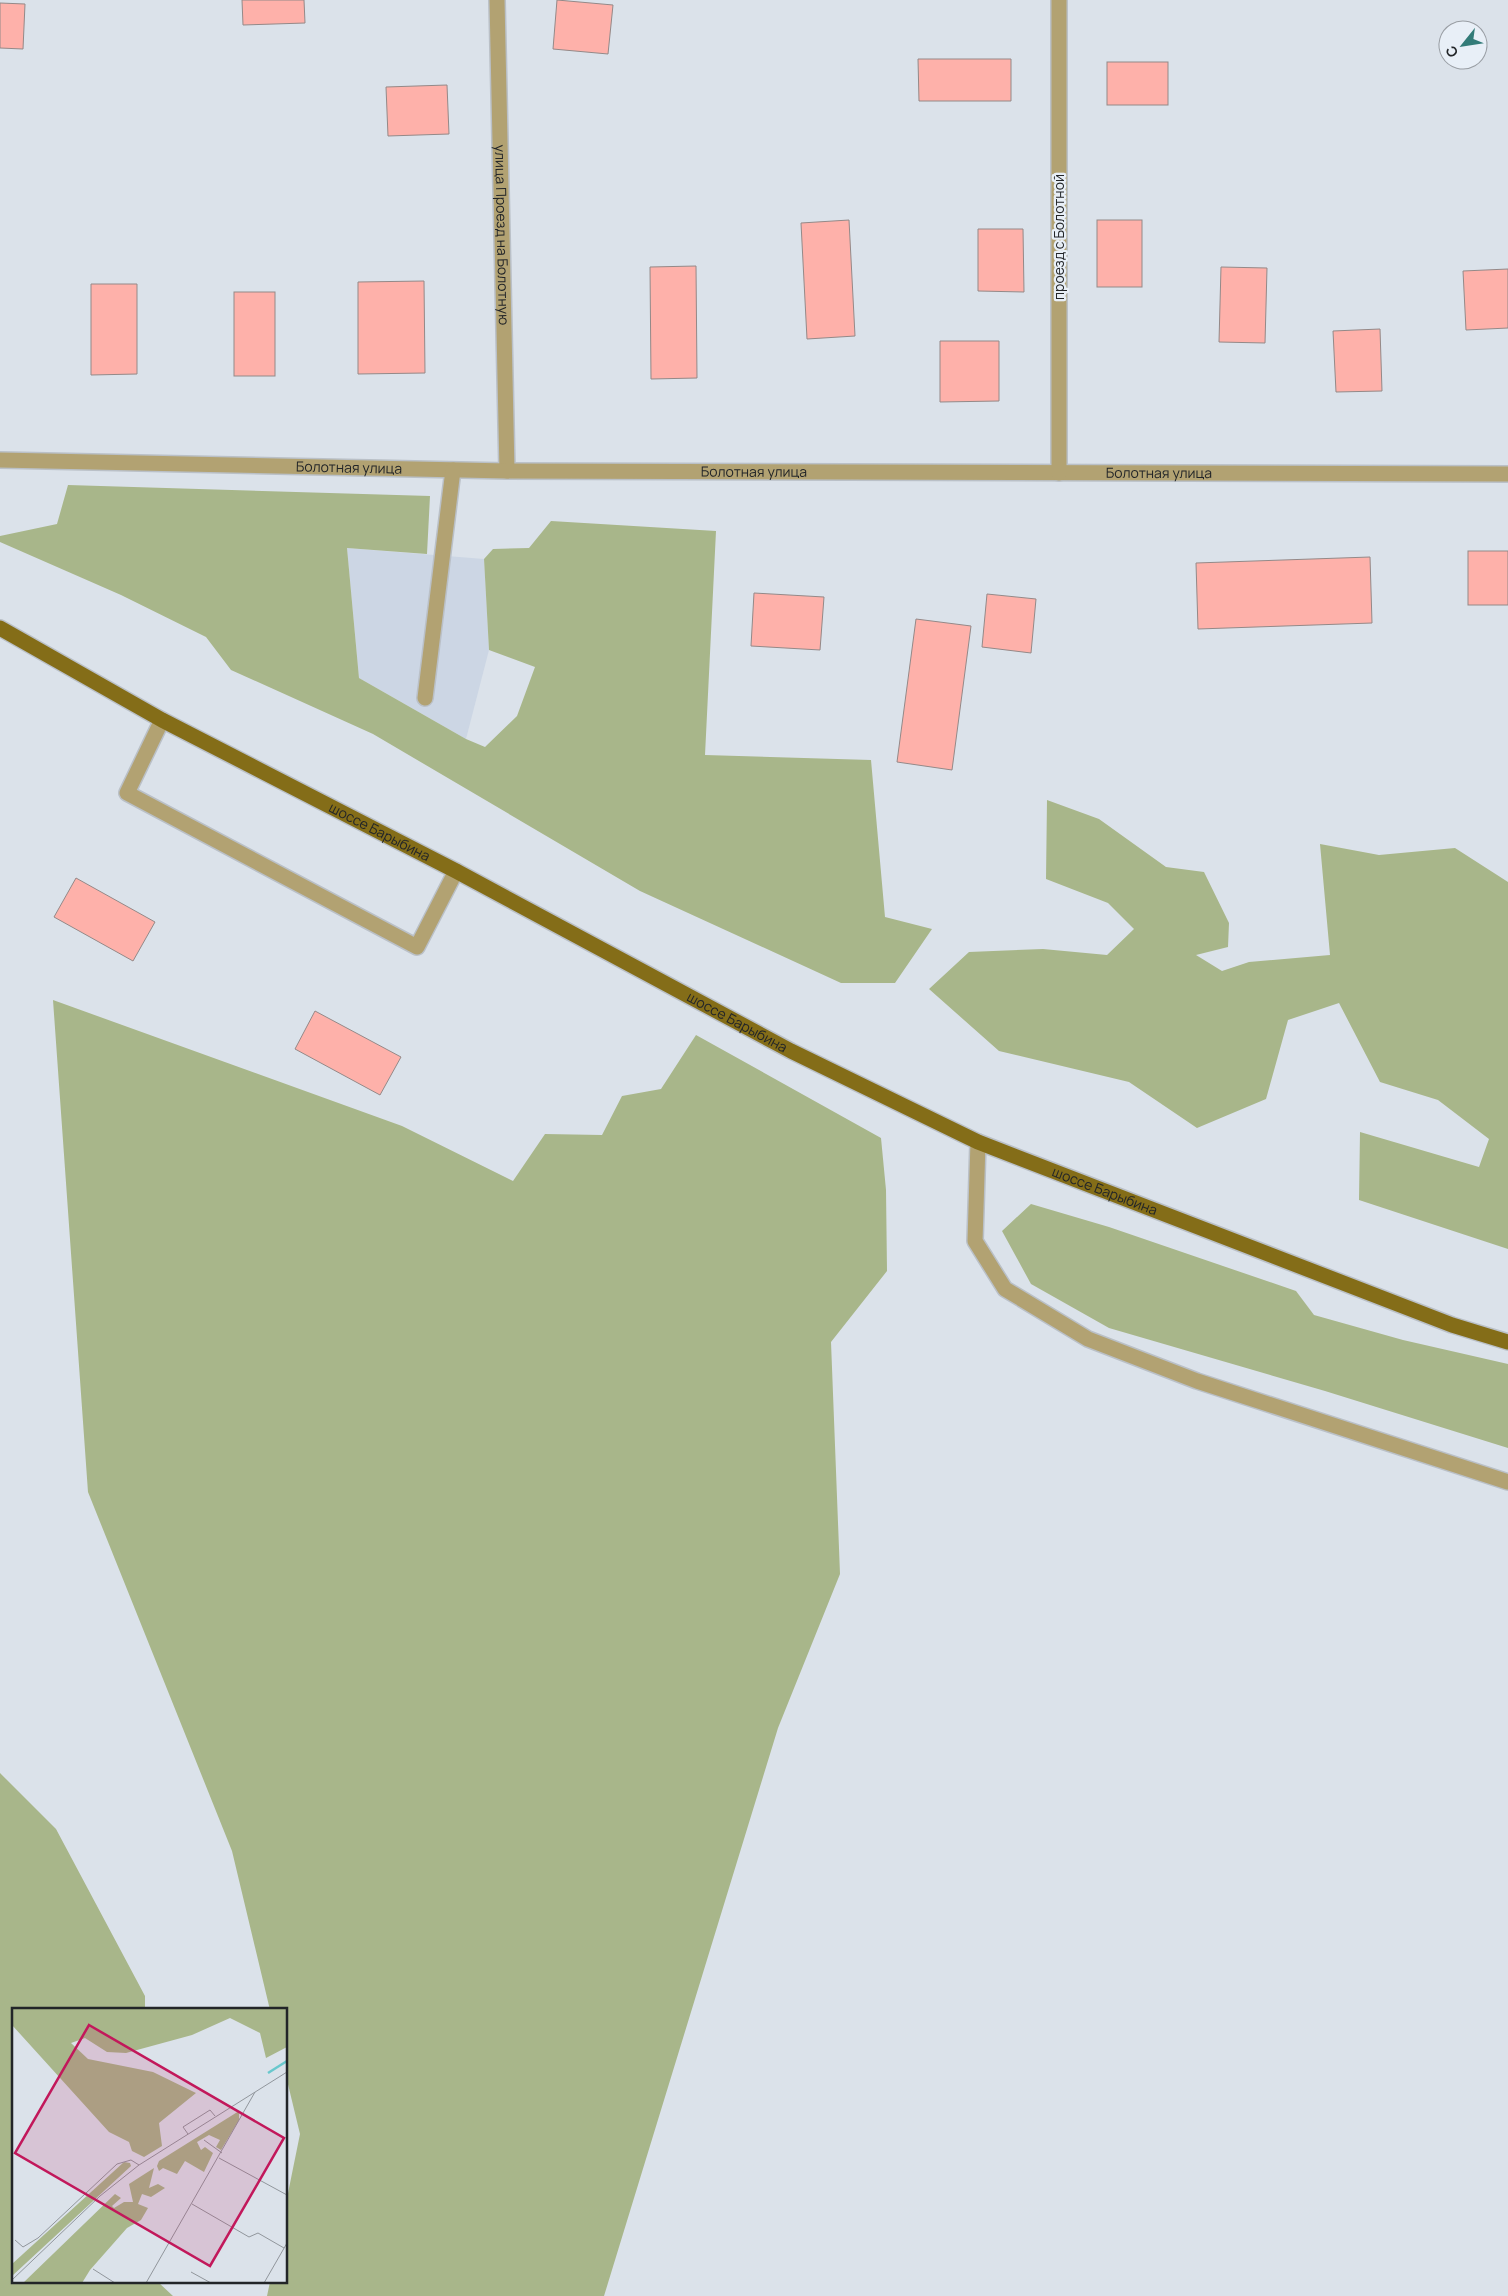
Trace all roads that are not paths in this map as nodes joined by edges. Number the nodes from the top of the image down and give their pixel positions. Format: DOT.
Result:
graph roads {
  1 [pos="497,0"];
  2 [pos="1059,0"];
  3 [pos="0,460"];
  4 [pos="453,470"];
  5 [pos="507,471"];
  6 [pos="1058,473"];
  7 [pos="1508,474"];
  8 [pos="0,628"];
  9 [pos="425,698"];
  10 [pos="162,720"];
  11 [pos="456,871"];
  12 [pos="978,1142"];
  13 [pos="1508,1342"];
  14 [pos="1508,1482"];
  1 -- 5 [label="street, улица Проезд на Болотную"];
  2 -- 6 [label="street, проезд с Болотной"];
  3 -- 4 [label="street, Болотная улица"];
  4 -- 5 [label="street, Болотная улица"];
  4 -- 9 [label="street"];
  5 -- 6 [label="street, Болотная улица"];
  6 -- 7 [label="street, Болотная улица"];
  8 -- 10 [label="main road, шоссе Барыбина"];
  10 -- 11 [label="main road, шоссе Барыбина"];
  10 -- 11 [label="street"];
  11 -- 12 [label="main road, шоссе Барыбина"];
  12 -- 13 [label="main road, шоссе Барыбина"];
  12 -- 14 [label="street"];
}
